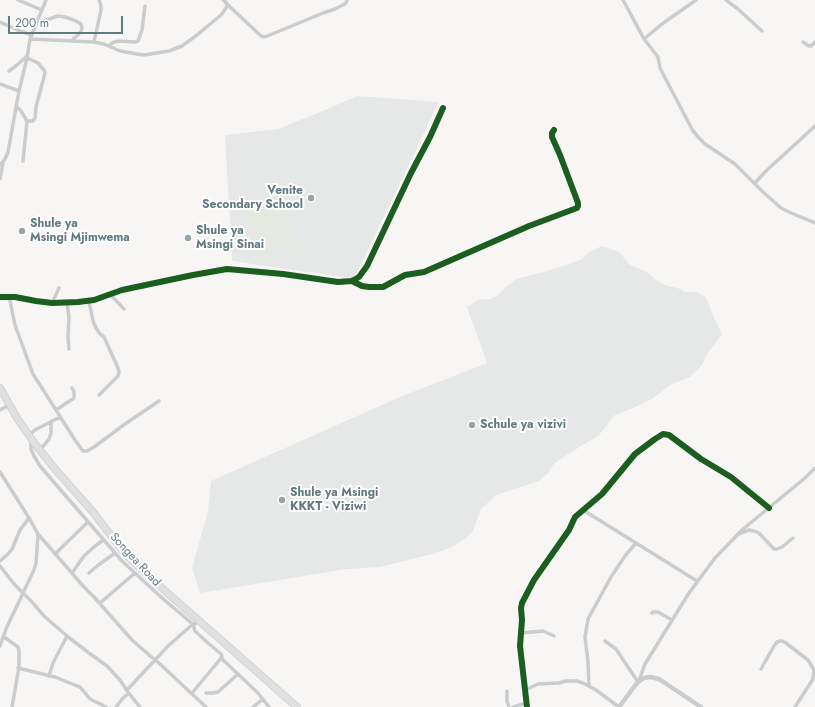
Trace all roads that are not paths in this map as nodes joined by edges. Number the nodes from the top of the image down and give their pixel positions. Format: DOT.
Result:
graph roads {
  1 [pos="18,0"];
  2 [pos="46,0"];
  3 [pos="99,0"];
  4 [pos="347,0"];
  5 [pos="623,0"];
  6 [pos="696,0"];
  7 [pos="726,0"];
  8 [pos="224,1"];
  9 [pos="145,6"];
  10 [pos="42,10"];
  11 [pos="0,22"];
  12 [pos="38,22"];
  13 [pos="762,31"];
  14 [pos="31,37"];
  15 [pos="644,39"];
  16 [pos="72,40"];
  17 [pos="94,42"];
  18 [pos="803,42"];
  19 [pos="815,42"];
  20 [pos="109,46"];
  21 [pos="27,57"];
  22 [pos="9,70"];
  23 [pos="0,84"];
  24 [pos="19,91"];
  25 [pos="16,106"];
  26 [pos="443,108"];
  27 [pos="27,121"];
  28 [pos="815,126"];
  29 [pos="554,130"];
  30 [pos="23,160"];
  31 [pos="1,165"];
  32 [pos="0,179"];
  33 [pos="755,183"];
  34 [pos="815,223"];
  35 [pos="352,281"];
  36 [pos="59,288"];
  37 [pos="110,294"];
  38 [pos="9,296"];
  39 [pos="0,297"];
  40 [pos="88,300"];
  41 [pos="52,303"];
  42 [pos="67,303"];
  43 [pos="124,309"];
  44 [pos="70,349"];
  45 [pos="0,388"];
  46 [pos="72,388"];
  47 [pos="99,395"];
  48 [pos="159,401"];
  49 [pos="9,405"];
  50 [pos="0,410"];
  51 [pos="56,410"];
  52 [pos="61,418"];
  53 [pos="51,423"];
  54 [pos="30,437"];
  55 [pos="40,450"];
  56 [pos="815,468"];
  57 [pos="0,472"];
  58 [pos="769,508"];
  59 [pos="583,510"];
  60 [pos="29,518"];
  61 [pos="88,522"];
  62 [pos="38,534"];
  63 [pos="737,534"];
  64 [pos="792,538"];
  65 [pos="103,540"];
  66 [pos="636,543"];
  67 [pos="56,554"];
  68 [pos="115,554"];
  69 [pos="0,561"];
  70 [pos="0,566"];
  71 [pos="72,573"];
  72 [pos="89,573"];
  73 [pos="135,573"];
  74 [pos="697,581"];
  75 [pos="23,594"];
  76 [pos="100,603"];
  77 [pos="652,613"];
  78 [pos="672,620"];
  79 [pos="195,623"];
  80 [pos="521,633"];
  81 [pos="67,636"];
  82 [pos="554,636"];
  83 [pos="4,637"];
  84 [pos="606,641"];
  85 [pos="0,646"];
  86 [pos="221,658"];
  87 [pos="155,660"];
  88 [pos="18,668"];
  89 [pos="761,669"];
  90 [pos="238,674"];
  91 [pos="49,676"];
  92 [pos="814,677"];
  93 [pos="638,682"];
  94 [pos="589,686"];
  95 [pos="525,690"];
  96 [pos="507,691"];
  97 [pos="128,692"];
  98 [pos="206,692"];
  99 [pos="192,693"];
  100 [pos="263,699"];
  101 [pos="527,706"];
  102 [pos="12,707"];
  103 [pos="106,707"];
  104 [pos="116,707"];
  105 [pos="140,707"];
  106 [pos="206,707"];
  107 [pos="254,707"];
  108 [pos="269,707"];
  109 [pos="297,707"];
  110 [pos="509,707"];
  111 [pos="513,707"];
  112 [pos="619,707"];
  113 [pos="700,707"];
  114 [pos="795,707"];
  1 -- 10 [label="street"];
  2 -- 10 [label="street"];
  3 -- 17 [label="street"];
  4 -- 8 [label="street"];
  5 -- 15 [label="street"];
  6 -- 15 [label="street"];
  7 -- 13 [label="street"];
  8 -- 20 [label="street"];
  9 -- 20 [label="street"];
  10 -- 12 [label="street"];
  11 -- 14 [label="street"];
  12 -- 14 [label="street"];
  12 -- 16 [label="street"];
  14 -- 16 [label="street"];
  14 -- 21 [label="street"];
  15 -- 33 [label="street"];
  16 -- 17 [label="street"];
  17 -- 20 [label="street"];
  18 -- 19 [label="street"];
  21 -- 22 [label="street"];
  21 -- 24 [label="street"];
  21 -- 27 [label="street"];
  23 -- 24 [label="street"];
  24 -- 25 [label="street"];
  25 -- 27 [label="street"];
  25 -- 31 [label="street"];
  26 -- 35 [label="street"];
  27 -- 30 [label="street"];
  28 -- 33 [label="street"];
  29 -- 35 [label="street"];
  31 -- 32 [label="street"];
  33 -- 34 [label="street"];
  35 -- 37 [label="street"];
  36 -- 41 [label="street"];
  37 -- 40 [label="street"];
  37 -- 43 [label="street"];
  38 -- 39 [label="street"];
  38 -- 41 [label="street"];
  38 -- 51 [label="street"];
  40 -- 42 [label="street"];
  40 -- 47 [label="street"];
  41 -- 42 [label="street"];
  42 -- 44 [label="street"];
  45 -- 49 [label="highway, Songea Road"];
  46 -- 51 [label="street"];
  48 -- 52 [label="street"];
  49 -- 50 [label="street"];
  49 -- 54 [label="highway, Songea Road"];
  51 -- 52 [label="street"];
  52 -- 53 [label="street"];
  53 -- 54 [label="street"];
  53 -- 55 [label="street"];
  54 -- 55 [label="highway, Songea Road"];
  54 -- 61 [label="street"];
  55 -- 79 [label="highway, Songea Road"];
  56 -- 58 [label="street"];
  57 -- 60 [label="street"];
  58 -- 59 [label="street"];
  58 -- 63 [label="street"];
  59 -- 66 [label="street"];
  59 -- 80 [label="street"];
  60 -- 62 [label="street"];
  60 -- 69 [label="street"];
  61 -- 65 [label="street"];
  61 -- 67 [label="street"];
  62 -- 67 [label="street"];
  62 -- 75 [label="street"];
  63 -- 64 [label="street"];
  63 -- 74 [label="street"];
  65 -- 68 [label="street"];
  65 -- 71 [label="street"];
  66 -- 74 [label="street"];
  66 -- 94 [label="street"];
  67 -- 71 [label="street"];
  68 -- 72 [label="street"];
  68 -- 73 [label="street"];
  70 -- 75 [label="street"];
  71 -- 76 [label="street"];
  73 -- 76 [label="street"];
  73 -- 79 [label="street"];
  74 -- 78 [label="street"];
  75 -- 81 [label="street"];
  75 -- 83 [label="street"];
  76 -- 87 [label="street"];
  77 -- 78 [label="street"];
  78 -- 93 [label="street"];
  79 -- 86 [label="street"];
  79 -- 87 [label="street"];
  79 -- 109 [label="highway, Songea Road"];
  80 -- 82 [label="street"];
  80 -- 95 [label="street"];
  81 -- 91 [label="street"];
  81 -- 97 [label="street"];
  83 -- 85 [label="street"];
  83 -- 88 [label="street"];
  84 -- 93 [label="street"];
  86 -- 90 [label="street"];
  86 -- 99 [label="street"];
  87 -- 97 [label="street"];
  87 -- 99 [label="street"];
  88 -- 91 [label="street"];
  88 -- 102 [label="street"];
  89 -- 92 [label="street"];
  90 -- 98 [label="street"];
  90 -- 100 [label="street"];
  91 -- 103 [label="street"];
  92 -- 114 [label="street"];
  93 -- 112 [label="street"];
  93 -- 113 [label="street"];
  94 -- 95 [label="street"];
  94 -- 112 [label="street"];
  95 -- 101 [label="street"];
  96 -- 110 [label="street"];
  97 -- 104 [label="street"];
  97 -- 105 [label="street"];
  99 -- 106 [label="street"];
  100 -- 107 [label="street"];
  100 -- 108 [label="street"];
  101 -- 111 [label="street"];
}
